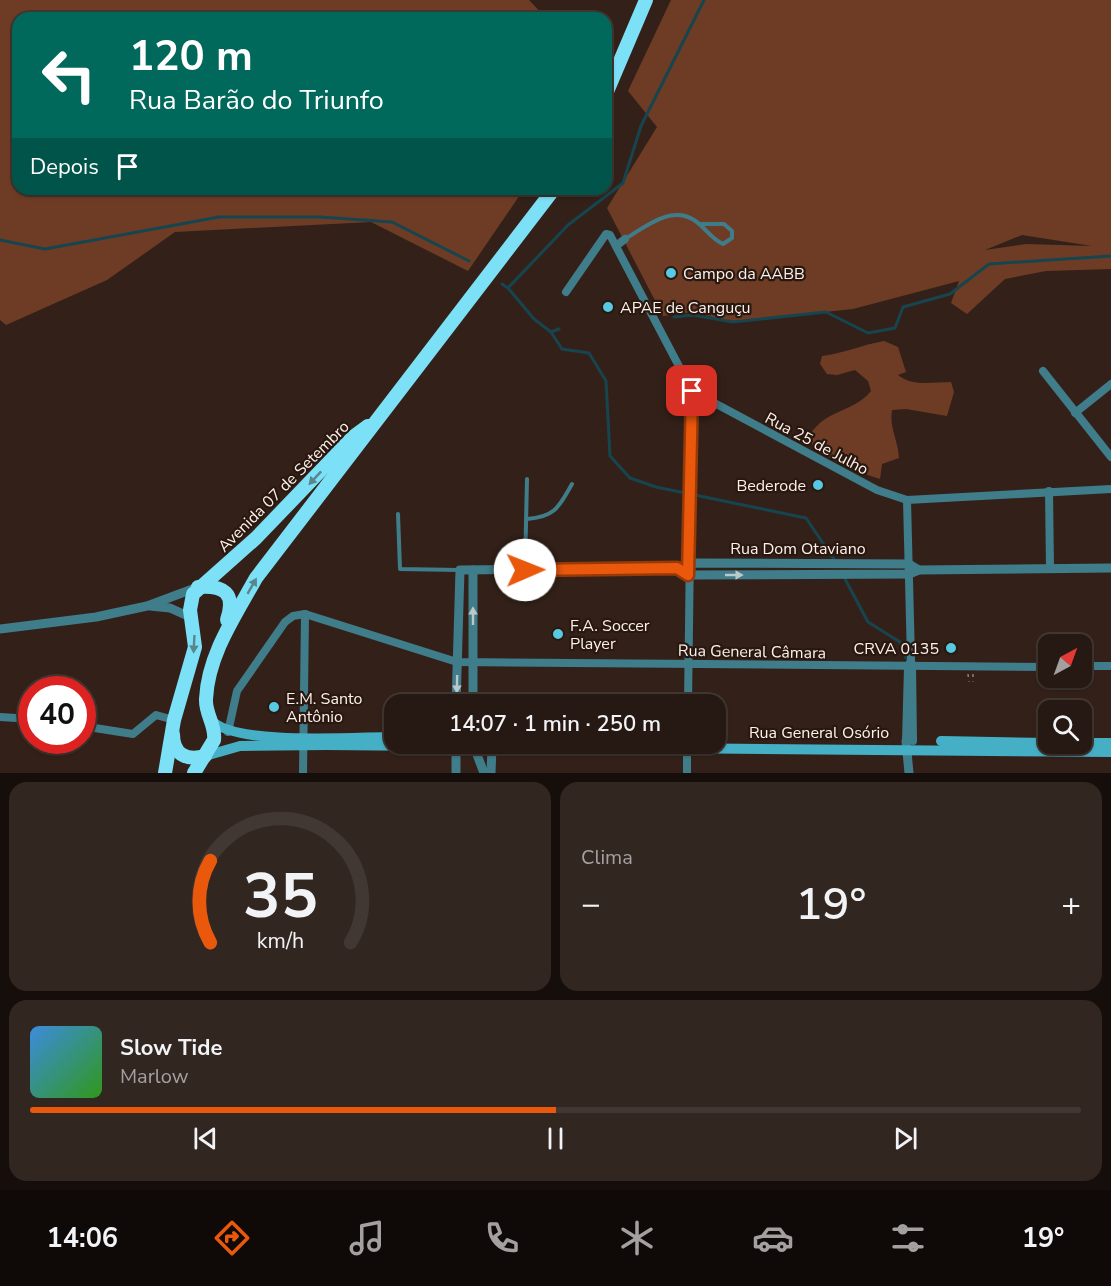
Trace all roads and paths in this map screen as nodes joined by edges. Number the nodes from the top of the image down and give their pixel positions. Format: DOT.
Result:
graph roads {
  1 [pos="646,0"];
  2 [pos="612,80"];
  3 [pos="549,195"];
  4 [pos="699,224"];
  5 [pos="625,239"];
  6 [pos="616,246"];
  7 [pos="566,292"];
  8 [pos="1043,371"];
  9 [pos="1111,384"];
  10 [pos="692,391"];
  11 [pos="1075,413"];
  12 [pos="372,423"];
  13 [pos="1111,457"];
  14 [pos="527,479"];
  15 [pos="572,484"];
  16 [pos="1111,489"];
  17 [pos="1049,491"];
  18 [pos="907,500"];
  19 [pos="398,514"];
  20 [pos="526,519"];
  21 [pos="688,563"];
  22 [pos="785,563"];
  23 [pos="852,564"];
  24 [pos="909,564"];
  25 [pos="677,568"];
  26 [pos="1111,568"];
  27 [pos="1050,569"];
  28 [pos="460,570"];
  29 [pos="473,570"];
  30 [pos="525,570"];
  31 [pos="919,570"];
  32 [pos="909,574"];
  33 [pos="688,575"];
  34 [pos="785,575"];
  35 [pos="852,575"];
  36 [pos="198,587"];
  37 [pos="147,606"];
  38 [pos="305,614"];
  39 [pos="190,617"];
  40 [pos="0,629"];
  41 [pos="222,637"];
  42 [pos="457,662"];
  43 [pos="473,663"];
  44 [pos="688,663"];
  45 [pos="911,665"];
  46 [pos="1038,666"];
  47 [pos="1092,666"];
  48 [pos="1111,666"];
  49 [pos="968,673"];
  50 [pos="973,673"];
  51 [pos="969,682"];
  52 [pos="973,682"];
  53 [pos="456,694"];
  54 [pos="473,694"];
  55 [pos="688,694"];
  56 [pos="0,717"];
  57 [pos="18,718"];
  58 [pos="174,720"];
  59 [pos="212,721"];
  60 [pos="96,728"];
  61 [pos="228,732"];
  62 [pos="384,737"];
  63 [pos="726,740"];
  64 [pos="304,741"];
  65 [pos="1038,742"];
  66 [pos="1092,743"];
  67 [pos="1111,743"];
  68 [pos="384,744"];
  69 [pos="726,745"];
  70 [pos="909,747"];
  71 [pos="1111,752"];
  72 [pos="456,754"];
  73 [pos="476,754"];
  74 [pos="492,754"];
  75 [pos="687,754"];
  76 [pos="205,756"];
  77 [pos="165,773"];
  78 [pos="194,773"];
  79 [pos="303,773"];
  80 [pos="456,773"];
  81 [pos="484,773"];
  82 [pos="491,773"];
  83 [pos="687,773"];
  84 [pos="909,773"];
  1 -- 2 [label="highway"];
  3 -- 12 [label="highway, Avenida 07 de Setembro"];
  4 -- 4 [label="lane"];
  4 -- 5 [label="lane"];
  5 -- 6 [label="street"];
  6 -- 7 [label="street"];
  6 -- 10 [label="street"];
  8 -- 11 [label="street"];
  9 -- 11 [label="street"];
  10 -- 18 [label="street, Rua 25 de Julho"];
  10 -- 21 [label="street"];
  11 -- 13 [label="street"];
  12 -- 36 [label="highway, Avenida 07 de Setembro, one-way"];
  41 -- 12 [label="highway, Avenida 07 de Setembro, one-way"];
  14 -- 20 [label="lane"];
  15 -- 20 [label="lane"];
  16 -- 17 [label="street, Rua 25 de Julho"];
  17 -- 18 [label="street, Rua 25 de Julho"];
  17 -- 27 [label="street"];
  18 -- 24 [label="street"];
  19 -- 28 [label="lane"];
  20 -- 30 [label="lane"];
  21 -- 22 [label="street, Rua Dom Otaviano"];
  21 -- 25 [label="street, Rua Dom Otaviano"];
  21 -- 33 [label="street"];
  22 -- 23 [label="street, Rua Dom Otaviano"];
  22 -- 34 [label="street"];
  23 -- 24 [label="street, Rua Dom Otaviano"];
  23 -- 35 [label="street"];
  24 -- 31 [label="street"];
  24 -- 32 [label="street"];
  25 -- 30 [label="street, Rua Dom Otaviano"];
  25 -- 33 [label="street"];
  26 -- 27 [label="street, Rua Dom Otaviano"];
  27 -- 31 [label="street, Rua Dom Otaviano"];
  28 -- 29 [label="street, Rua Dom Otaviano"];
  28 -- 42 [label="street"];
  29 -- 30 [label="street, Rua Dom Otaviano"];
  43 -- 29 [label="street, one-way"];
  31 -- 32 [label="street, Rua Dom Otaviano"];
  32 -- 35 [label="street, Rua Dom Otaviano"];
  32 -- 45 [label="street"];
  33 -- 34 [label="street, Rua Dom Otaviano, one-way"];
  33 -- 44 [label="street"];
  34 -- 35 [label="street, Rua Dom Otaviano"];
  36 -- 37 [label="street"];
  36 -- 39 [label="highway"];
  36 -- 41 [label="highway"];
  37 -- 39 [label="street"];
  37 -- 40 [label="street"];
  38 -- 42 [label="street, Rua General Câmara"];
  38 -- 61 [label="street"];
  38 -- 64 [label="street"];
  39 -- 58 [label="highway, one-way"];
  41 -- 59 [label="highway, Avenida 07 de Setembro"];
  42 -- 43 [label="street, Rua General Câmara"];
  42 -- 53 [label="street, one-way"];
  43 -- 44 [label="street, Rua General Câmara"];
  43 -- 54 [label="street"];
  44 -- 45 [label="street, Rua General Câmara"];
  44 -- 55 [label="street"];
  45 -- 46 [label="street, Rua General Câmara"];
  45 -- 70 [label="street"];
  47 -- 48 [label="street"];
  49 -- 51 [label="path"];
  50 -- 52 [label="path"];
  56 -- 57 [label="street"];
  58 -- 60 [label="street"];
  58 -- 76 [label="highway"];
  58 -- 77 [label="highway"];
  59 -- 61 [label="main road, Rua General Osório"];
  59 -- 76 [label="highway, Avenida 07 de Setembro"];
  61 -- 64 [label="main road, Rua General Osório"];
  62 -- 64 [label="main road, Rua General Osório"];
  63 -- 70 [label="main road, Rua General Osório"];
  64 -- 68 [label="main road, Rua General Osório"];
  64 -- 76 [label="main road, Rua General Osório"];
  64 -- 79 [label="street"];
  65 -- 70 [label="main road, Rua General Osório"];
  66 -- 67 [label="main road"];
  69 -- 70 [label="main road, Rua General Osório"];
  70 -- 71 [label="main road, Rua General Osório"];
  70 -- 84 [label="street"];
  72 -- 80 [label="street"];
  73 -- 81 [label="street"];
  74 -- 82 [label="street"];
  75 -- 83 [label="street"];
  76 -- 78 [label="highway, Avenida 07 de Setembro"];
}
